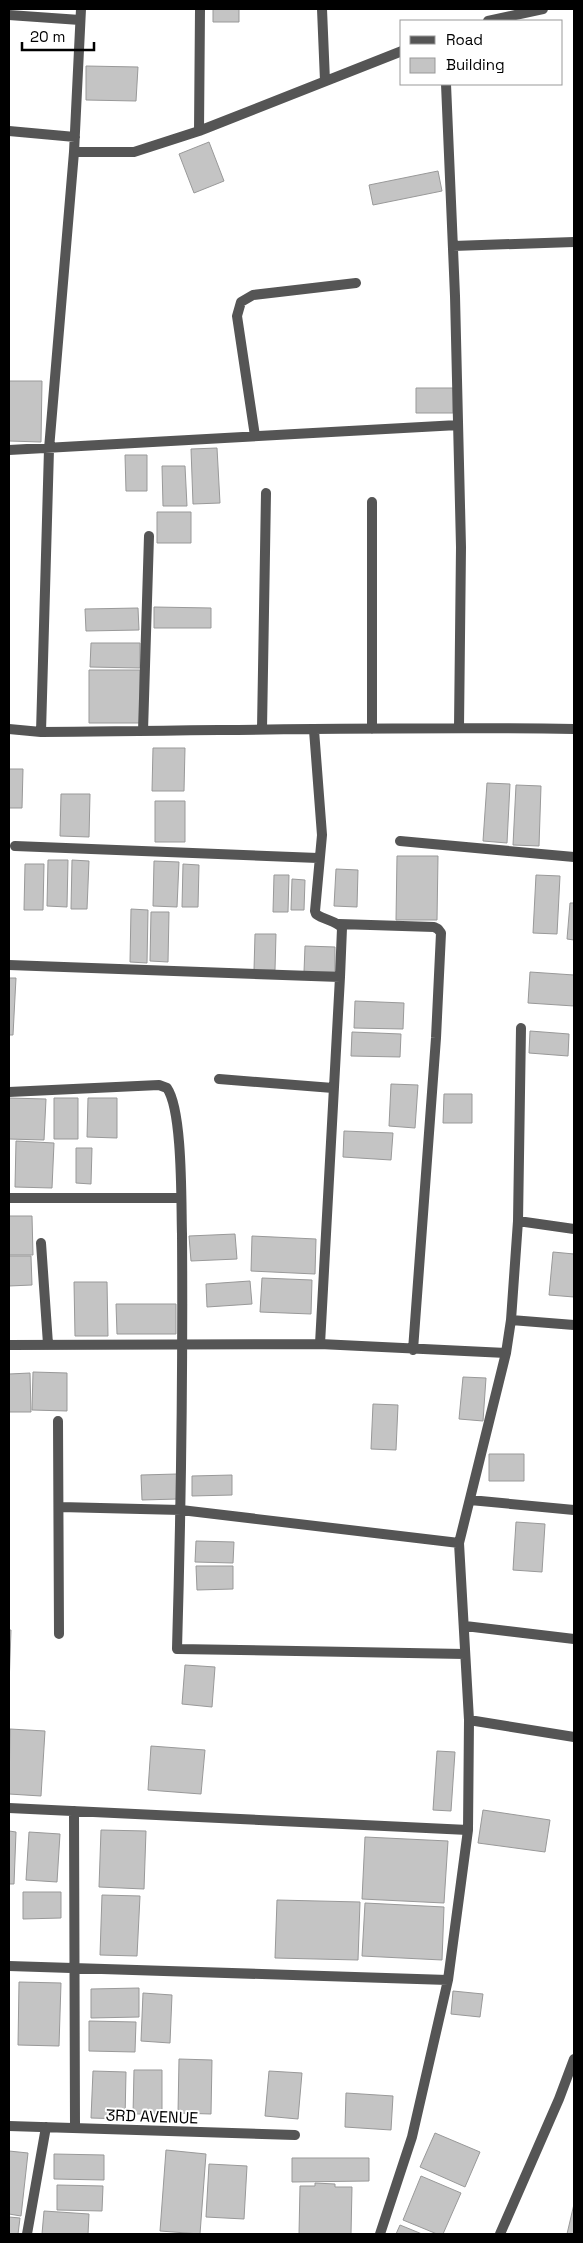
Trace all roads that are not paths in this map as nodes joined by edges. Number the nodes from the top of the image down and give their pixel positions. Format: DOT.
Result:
graph roads {
  1 [pos="200,9"];
  2 [pos="322,9"];
  3 [pos="543,9"];
  4 [pos="80,14"];
  5 [pos="9,15"];
  6 [pos="493,20"];
  7 [pos="400,52"];
  8 [pos="325,81"];
  9 [pos="446,85"];
  10 [pos="9,131"];
  11 [pos="199,131"];
  12 [pos="75,137"];
  13 [pos="74,152"];
  14 [pos="574,242"];
  15 [pos="453,246"];
  16 [pos="356,283"];
  17 [pos="458,425"];
  18 [pos="255,436"];
  19 [pos="49,449"];
  20 [pos="9,450"];
  21 [pos="266,493"];
  22 [pos="372,502"];
  23 [pos="149,536"];
  24 [pos="459,727"];
  25 [pos="9,729"];
  26 [pos="262,729"];
  27 [pos="372,729"];
  28 [pos="574,729"];
  29 [pos="314,730"];
  30 [pos="143,731"];
  31 [pos="41,732"];
  32 [pos="400,841"];
  33 [pos="15,846"];
  34 [pos="574,857"];
  35 [pos="318,858"];
  36 [pos="339,924"];
  37 [pos="9,965"];
  38 [pos="340,977"];
  39 [pos="521,1028"];
  40 [pos="219,1080"];
  41 [pos="334,1088"];
  42 [pos="9,1092"];
  43 [pos="9,1198"];
  44 [pos="181,1198"];
  45 [pos="518,1221"];
  46 [pos="574,1228"];
  47 [pos="41,1243"];
  48 [pos="511,1320"];
  49 [pos="574,1325"];
  50 [pos="183,1343"];
  51 [pos="48,1344"];
  52 [pos="320,1344"];
  53 [pos="9,1345"];
  54 [pos="413,1350"];
  55 [pos="506,1353"];
  56 [pos="58,1421"];
  57 [pos="470,1500"];
  58 [pos="60,1507"];
  59 [pos="182,1510"];
  60 [pos="574,1510"];
  61 [pos="459,1543"];
  62 [pos="464,1626"];
  63 [pos="60,1634"];
  64 [pos="574,1639"];
  65 [pos="464,1654"];
  66 [pos="469,1720"];
  67 [pos="574,1737"];
  68 [pos="9,1808"];
  69 [pos="74,1811"];
  70 [pos="468,1830"];
  71 [pos="9,1966"];
  72 [pos="75,1968"];
  73 [pos="448,1980"];
  74 [pos="574,2059"];
  75 [pos="9,2126"];
  76 [pos="46,2127"];
  77 [pos="75,2128"];
  78 [pos="295,2135"];
  79 [pos="27,2234"];
  80 [pos="380,2234"];
  81 [pos="500,2234"];
  1 -- 11 [label="street"];
  2 -- 8 [label="street"];
  3 -- 6 [label="street"];
  4 -- 5 [label="street"];
  4 -- 12 [label="street"];
  7 -- 8 [label="street"];
  8 -- 11 [label="street"];
  9 -- 15 [label="street"];
  10 -- 12 [label="street"];
  11 -- 13 [label="street"];
  12 -- 13 [label="street"];
  13 -- 19 [label="street"];
  14 -- 15 [label="street"];
  15 -- 17 [label="street"];
  16 -- 18 [label="street"];
  17 -- 18 [label="street"];
  17 -- 24 [label="street"];
  18 -- 19 [label="street"];
  19 -- 20 [label="street"];
  19 -- 31 [label="street"];
  21 -- 26 [label="street"];
  22 -- 27 [label="street"];
  23 -- 30 [label="street"];
  24 -- 27 [label="street"];
  24 -- 28 [label="street"];
  25 -- 31 [label="street"];
  26 -- 29 [label="street"];
  26 -- 30 [label="street"];
  27 -- 29 [label="street"];
  29 -- 35 [label="street"];
  30 -- 31 [label="street"];
  32 -- 34 [label="street"];
  33 -- 35 [label="street"];
  35 -- 36 [label="street"];
  36 -- 38 [label="street"];
  36 -- 54 [label="street"];
  37 -- 38 [label="street"];
  38 -- 41 [label="street"];
  39 -- 45 [label="street"];
  40 -- 41 [label="street"];
  41 -- 52 [label="street"];
  42 -- 44 [label="street"];
  43 -- 44 [label="street"];
  44 -- 50 [label="street"];
  45 -- 46 [label="street"];
  45 -- 48 [label="street"];
  47 -- 51 [label="street"];
  48 -- 49 [label="street"];
  48 -- 55 [label="street"];
  50 -- 51 [label="street"];
  50 -- 52 [label="street"];
  50 -- 59 [label="street"];
  51 -- 53 [label="street"];
  52 -- 54 [label="street"];
  54 -- 55 [label="street"];
  55 -- 57 [label="street"];
  56 -- 58 [label="street"];
  57 -- 60 [label="street"];
  57 -- 61 [label="street"];
  58 -- 59 [label="street"];
  58 -- 63 [label="street"];
  59 -- 61 [label="street"];
  59 -- 65 [label="street"];
  61 -- 62 [label="street"];
  62 -- 64 [label="street"];
  62 -- 65 [label="street"];
  65 -- 66 [label="street"];
  66 -- 67 [label="street"];
  66 -- 70 [label="street"];
  68 -- 69 [label="street"];
  69 -- 70 [label="street"];
  69 -- 72 [label="street"];
  70 -- 73 [label="street"];
  71 -- 72 [label="street"];
  72 -- 73 [label="street"];
  72 -- 77 [label="street"];
  73 -- 80 [label="street"];
  74 -- 81 [label="street"];
  75 -- 76 [label="street, 3RD AVENUE"];
  76 -- 77 [label="street, 3RD AVENUE"];
  76 -- 79 [label="street"];
  77 -- 78 [label="street, 3RD AVENUE"];
}
